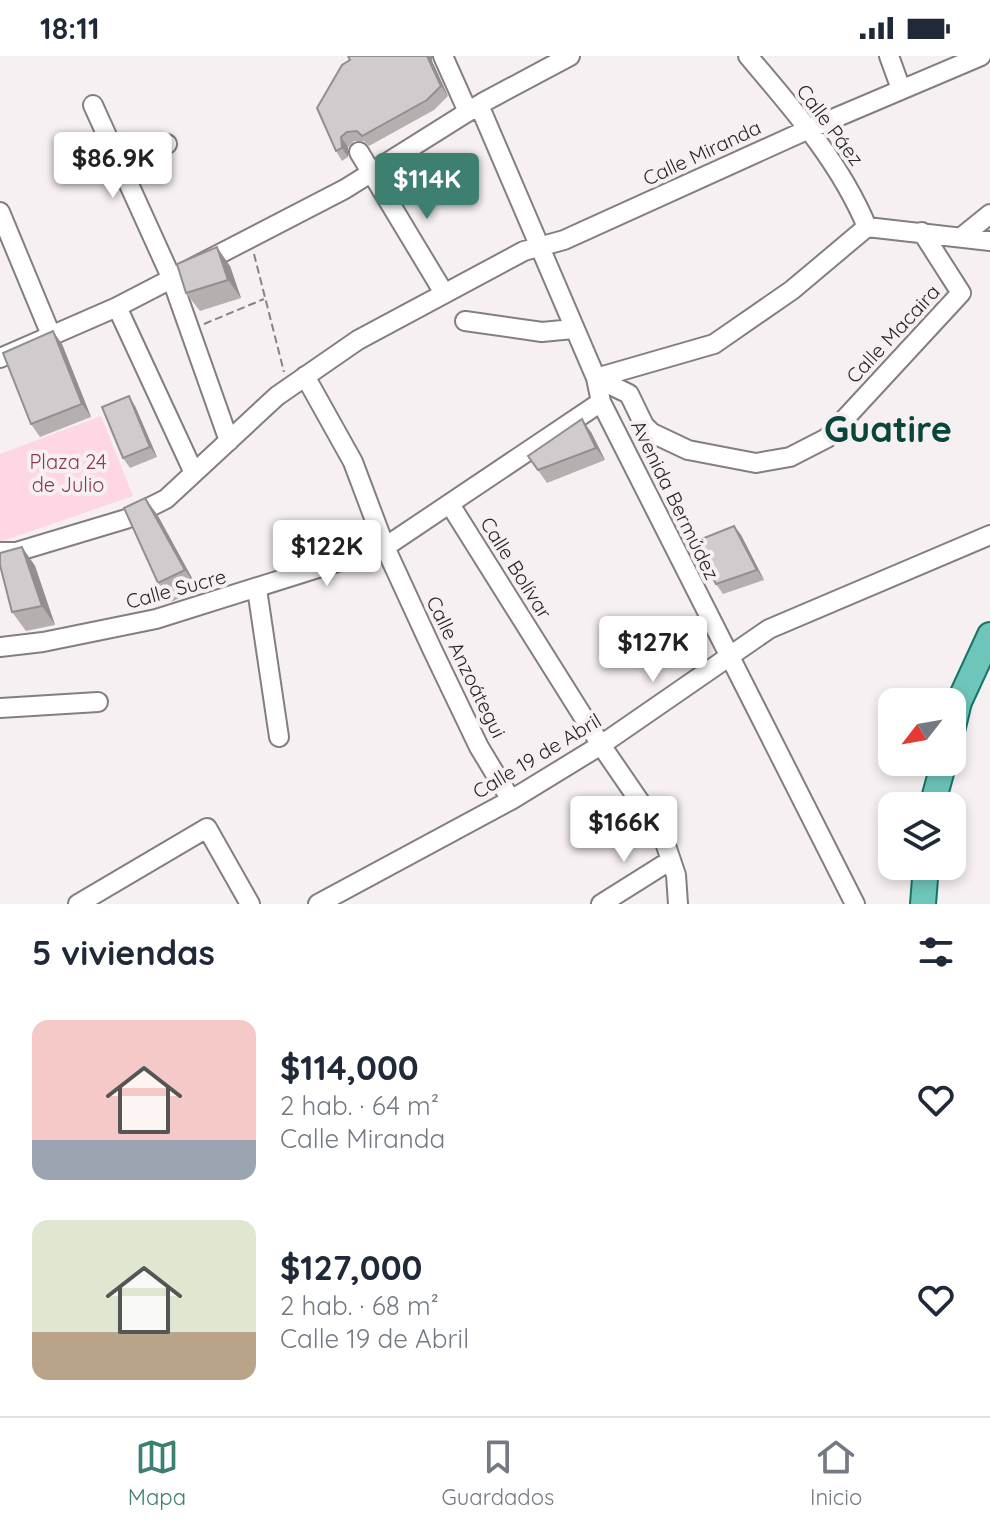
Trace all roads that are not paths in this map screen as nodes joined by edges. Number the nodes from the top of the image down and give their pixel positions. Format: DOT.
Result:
graph roads {
  1 [pos="443,56"];
  2 [pos="570,56"];
  3 [pos="748,56"];
  4 [pos="889,56"];
  5 [pos="981,56"];
  6 [pos="901,89"];
  7 [pos="93,105"];
  8 [pos="474,109"];
  9 [pos="809,129"];
  10 [pos="167,144"];
  11 [pos="359,152"];
  12 [pos="121,168"];
  13 [pos="373,171"];
  14 [pos="0,212"];
  15 [pos="990,214"];
  16 [pos="867,227"];
  17 [pos="922,232"];
  18 [pos="964,235"];
  19 [pos="990,241"];
  20 [pos="539,247"];
  21 [pos="171,277"];
  22 [pos="444,293"];
  23 [pos="117,307"];
  24 [pos="465,321"];
  25 [pos="573,329"];
  26 [pos="51,335"];
  27 [pos="2,352"];
  28 [pos="305,376"];
  29 [pos="596,378"];
  30 [pos="601,402"];
  31 [pos="229,441"];
  32 [pos="194,473"];
  33 [pos="451,506"];
  34 [pos="990,535"];
  35 [pos="385,547"];
  36 [pos="0,552"];
  37 [pos="257,589"];
  38 [pos="990,635"];
  39 [pos="0,647"];
  40 [pos="728,656"];
  41 [pos="965,688"];
  42 [pos="98,702"];
  43 [pos="0,708"];
  44 [pos="279,737"];
  45 [pos="601,745"];
  46 [pos="511,800"];
  47 [pos="671,860"];
  48 [pos="925,880"];
  49 [pos="78,904"];
  50 [pos="250,904"];
  51 [pos="318,904"];
  52 [pos="601,904"];
  53 [pos="678,904"];
  54 [pos="855,904"];
  55 [pos="923,904"];
  1 -- 8 [label="street, Avenida Bermúdez"];
  2 -- 8 [label="street"];
  3 -- 9 [label="street, Calle Páez"];
  4 -- 6 [label="street"];
  5 -- 6 [label="street, Calle Miranda"];
  6 -- 9 [label="street, Calle Miranda"];
  7 -- 12 [label="street"];
  8 -- 13 [label="street"];
  8 -- 20 [label="street, Avenida Bermúdez"];
  9 -- 16 [label="street, Calle Páez"];
  9 -- 20 [label="street, Calle Miranda"];
  10 -- 12 [label="street"];
  11 -- 13 [label="street"];
  12 -- 21 [label="street"];
  13 -- 21 [label="street"];
  13 -- 22 [label="street"];
  14 -- 26 [label="street"];
  15 -- 18 [label="street"];
  16 -- 17 [label="street"];
  16 -- 29 [label="street"];
  17 -- 18 [label="street"];
  17 -- 29 [label="street, Calle Macaira"];
  18 -- 19 [label="street"];
  20 -- 22 [label="street, Calle Miranda"];
  20 -- 25 [label="street, Avenida Bermúdez"];
  21 -- 23 [label="street"];
  21 -- 31 [label="street"];
  22 -- 28 [label="street, Calle Miranda"];
  23 -- 26 [label="street"];
  23 -- 32 [label="street"];
  24 -- 25 [label="street"];
  25 -- 29 [label="street, Avenida Bermúdez"];
  26 -- 27 [label="street"];
  28 -- 31 [label="street, Calle Miranda"];
  28 -- 35 [label="street, Calle Anzoátegui"];
  29 -- 30 [label="street, Avenida Bermúdez"];
  30 -- 33 [label="street, Calle Sucre"];
  30 -- 40 [label="street, Avenida Bermúdez"];
  31 -- 32 [label="street, Calle Miranda"];
  32 -- 36 [label="street, Calle Miranda"];
  33 -- 35 [label="street, Calle Sucre"];
  33 -- 45 [label="street, Calle Bolívar"];
  34 -- 40 [label="street, Calle 19 de Abril"];
  35 -- 37 [label="street, Calle Sucre"];
  35 -- 46 [label="street, Calle Anzoátegui"];
  37 -- 39 [label="street, Calle Sucre"];
  37 -- 44 [label="street"];
  38 -- 41 [label="main road"];
  40 -- 45 [label="street, Calle 19 de Abril"];
  40 -- 54 [label="street, Avenida Bermúdez"];
  42 -- 43 [label="street"];
  45 -- 46 [label="street, Calle 19 de Abril"];
  45 -- 47 [label="street, Calle Bolívar"];
  46 -- 51 [label="street, Calle 19 de Abril"];
  47 -- 52 [label="street"];
  47 -- 53 [label="street, Calle Bolívar"];
  48 -- 55 [label="main road"];
  49 -- 50 [label="street"];
}
